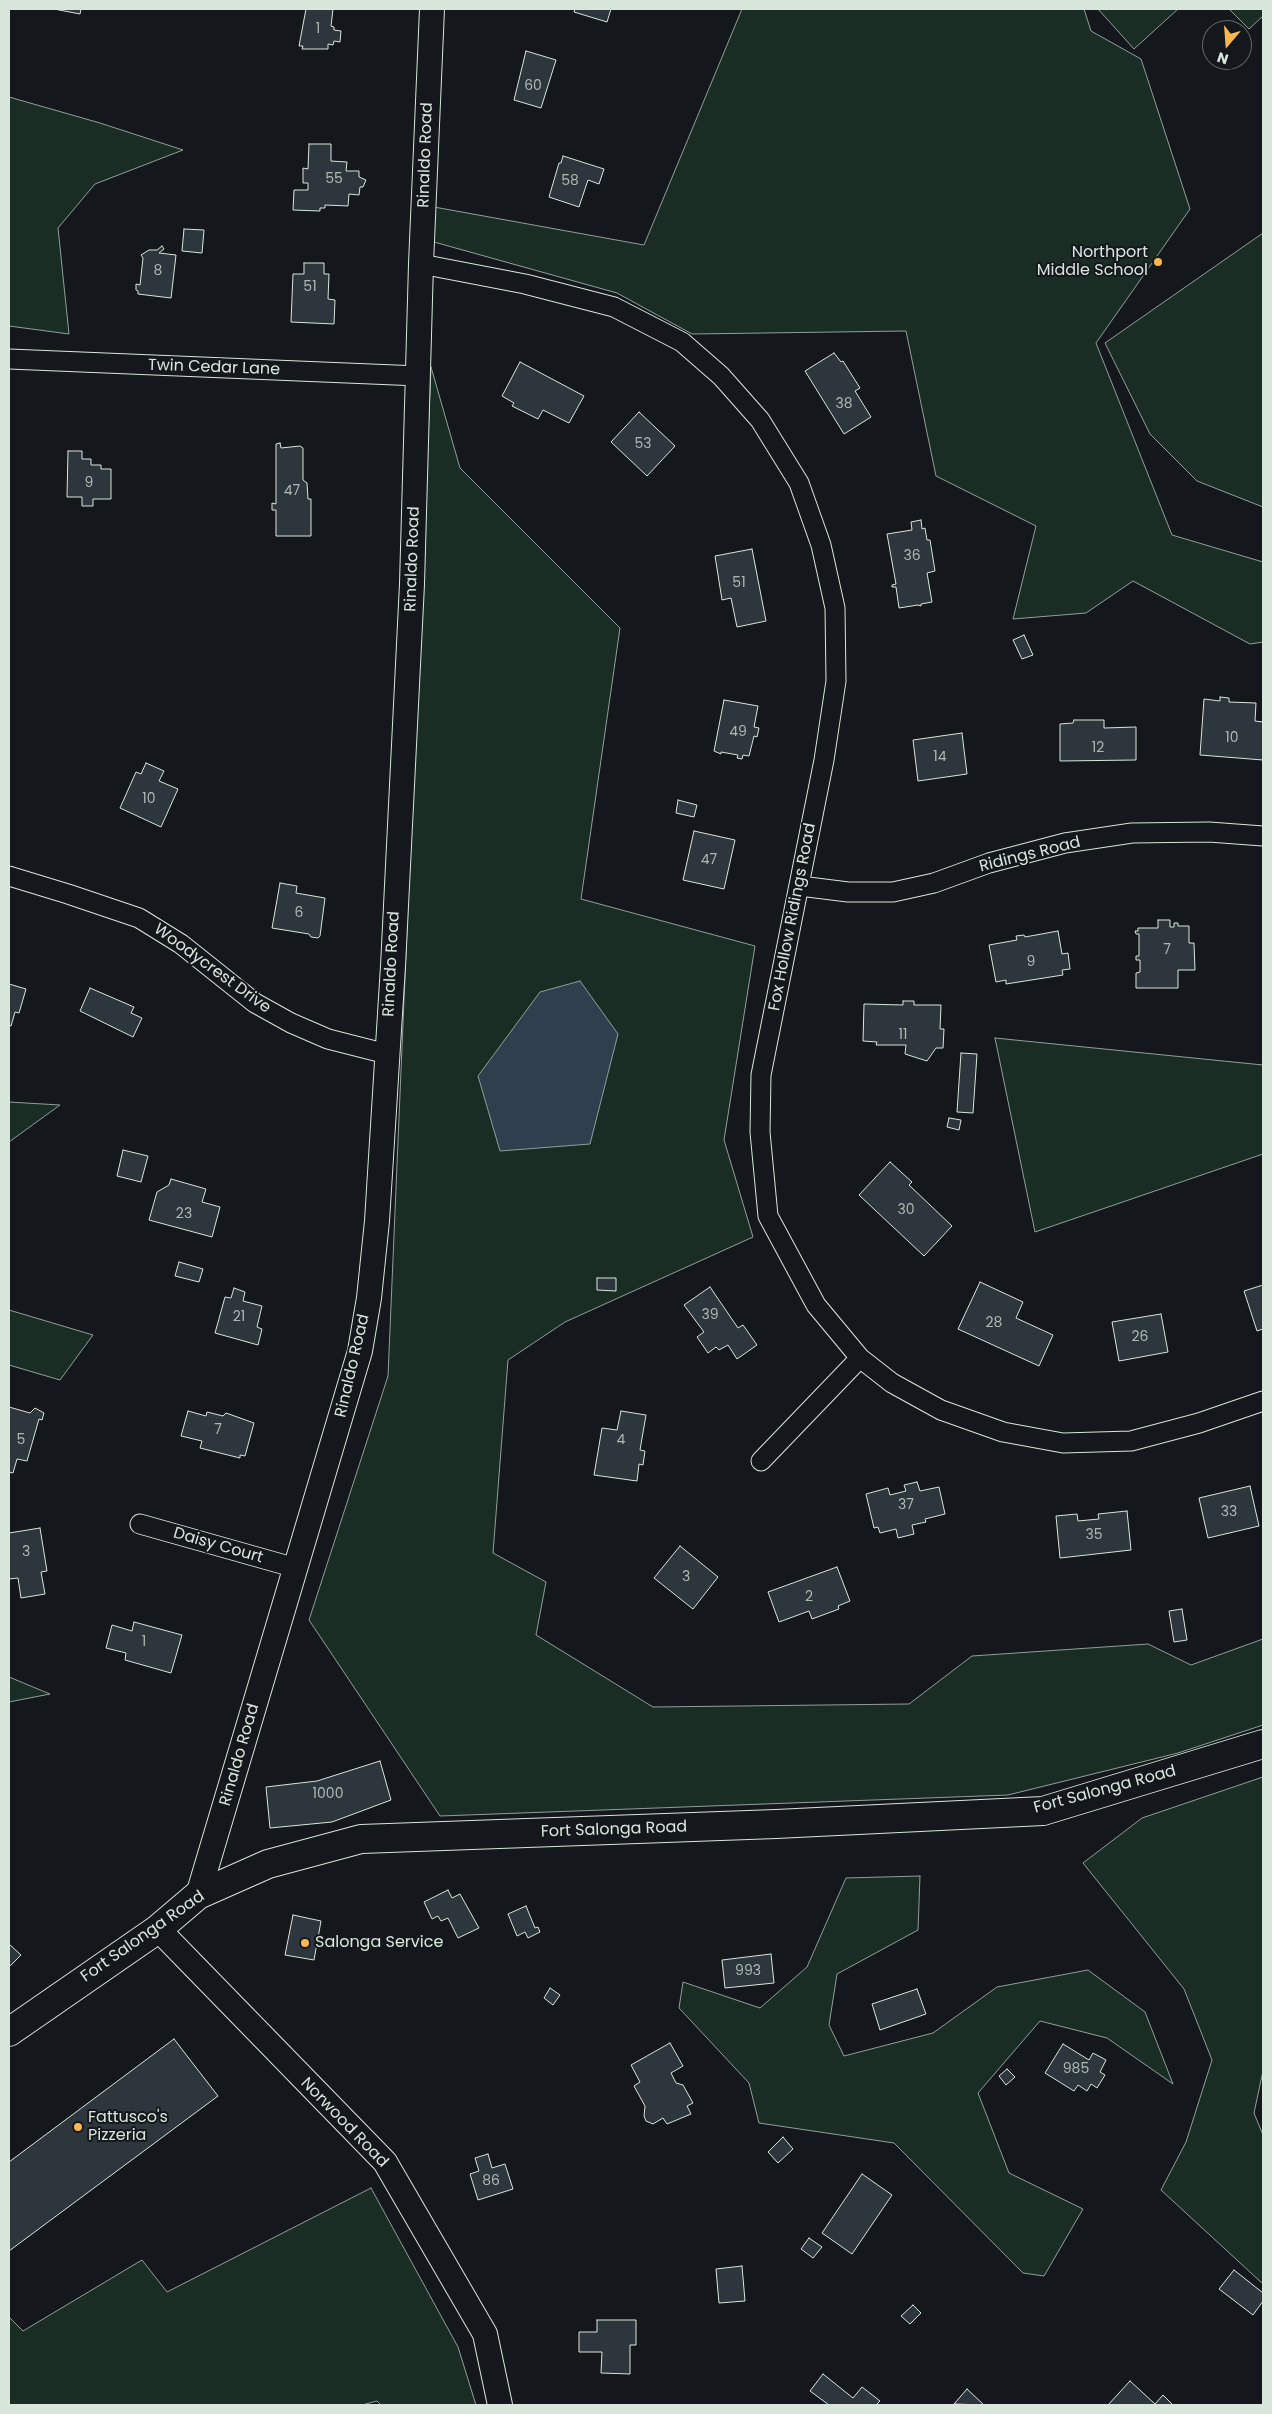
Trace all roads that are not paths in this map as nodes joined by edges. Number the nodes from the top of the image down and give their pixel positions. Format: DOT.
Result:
graph roads {
  1 [pos="432,9"];
  2 [pos="421,264"];
  3 [pos="9,359"];
  4 [pos="419,376"];
  5 [pos="1263,836"];
  6 [pos="9,876"];
  7 [pos="800,886"];
  8 [pos="387,1054"];
  9 [pos="860,1358"];
  10 [pos="1263,1401"];
  11 [pos="761,1461"];
  12 [pos="140,1524"];
  13 [pos="296,1568"];
  14 [pos="1263,1744"];
  15 [pos="198,1895"];
  16 [pos="158,1929"];
  17 [pos="9,2032"];
  18 [pos="500,2405"];
  1 -- 2 [label="street, Rinaldo Road"];
  2 -- 4 [label="street, Rinaldo Road"];
  2 -- 7 [label="street, Fox Hollow Ridings Road"];
  3 -- 4 [label="street, Twin Cedar Lane"];
  4 -- 8 [label="street, Rinaldo Road"];
  5 -- 7 [label="street, Ridings Road"];
  6 -- 8 [label="street, Woodycrest Drive"];
  7 -- 9 [label="street, Fox Hollow Ridings Road"];
  8 -- 13 [label="street, Rinaldo Road"];
  9 -- 10 [label="street, Fox Hollow Ridings Road"];
  9 -- 11 [label="street"];
  12 -- 13 [label="street, Daisy Court"];
  13 -- 15 [label="street, Rinaldo Road"];
  14 -- 15 [label="main road, Fort Salonga Road"];
  15 -- 16 [label="main road, Fort Salonga Road"];
  16 -- 17 [label="main road, Fort Salonga Road"];
  16 -- 18 [label="street, Norwood Road"];
}
